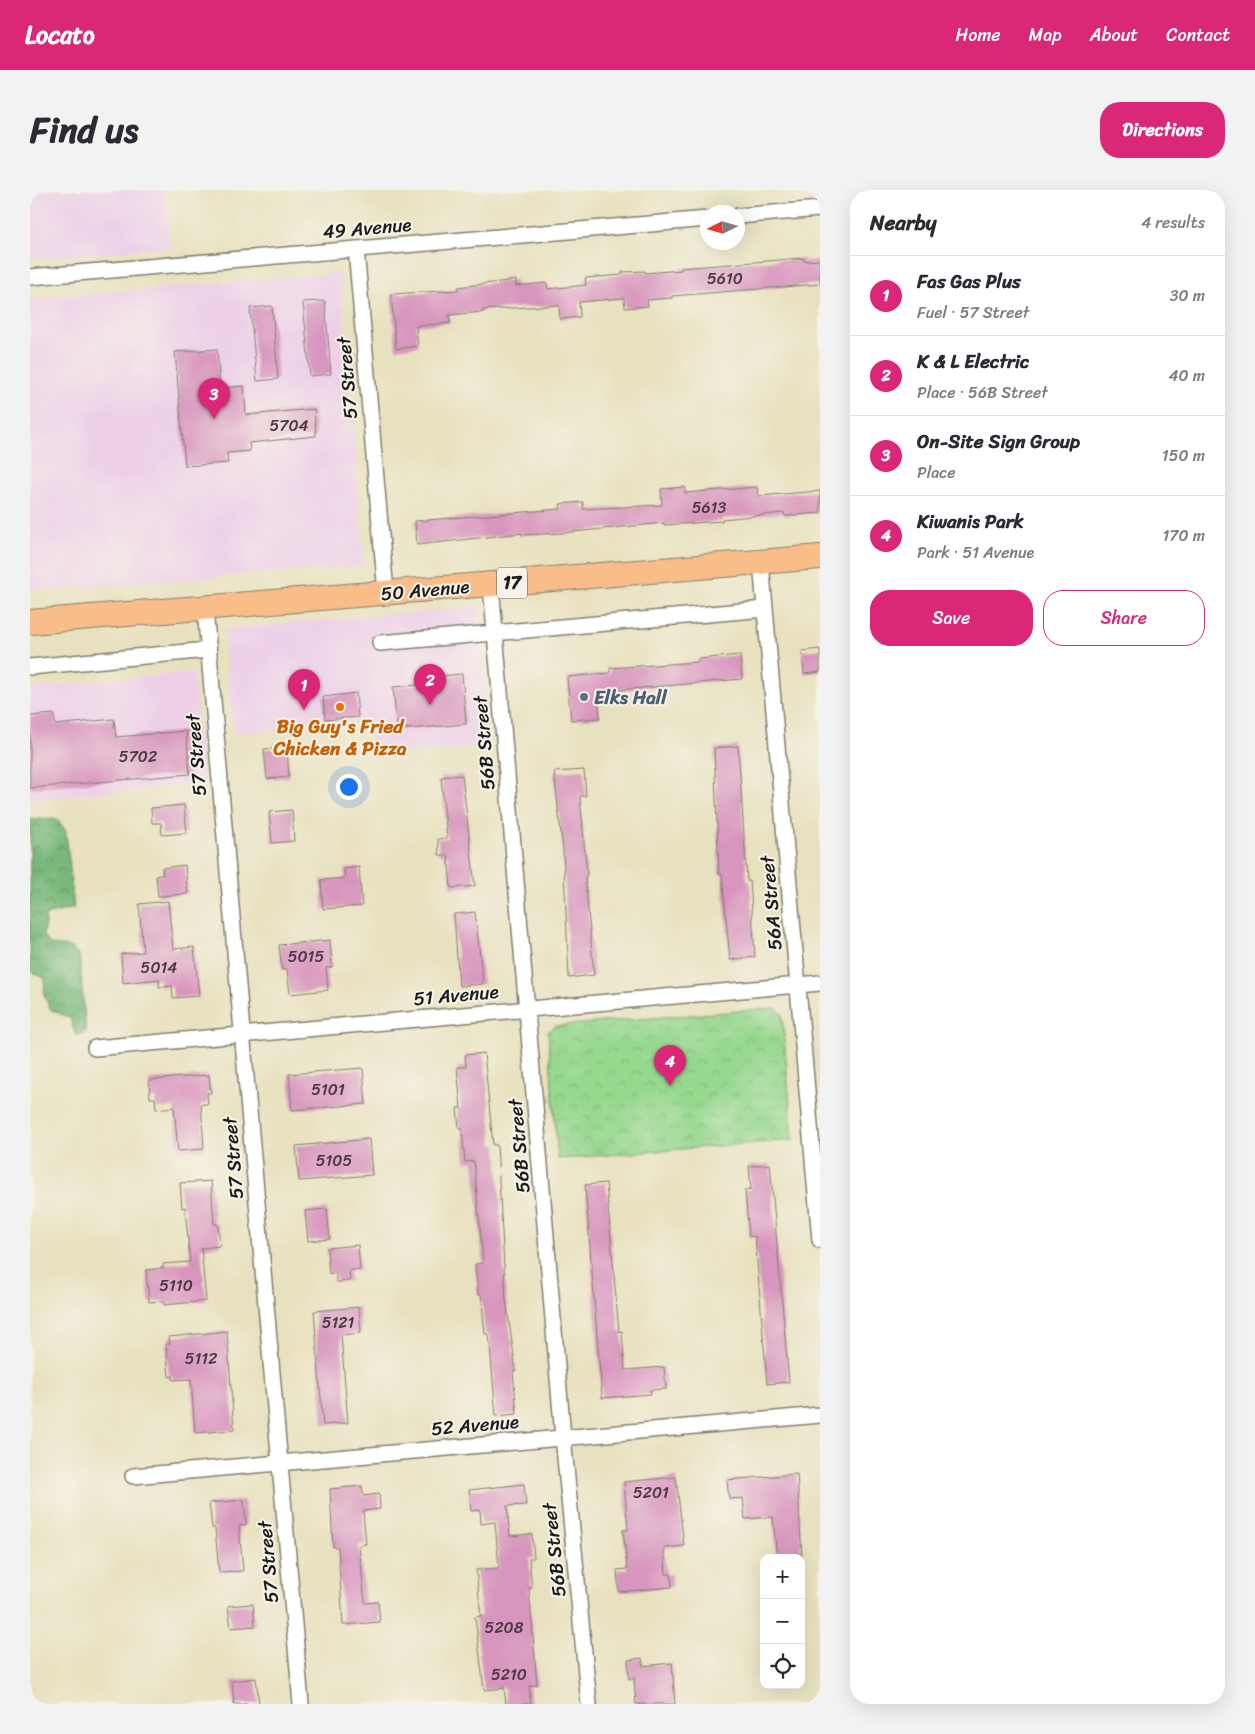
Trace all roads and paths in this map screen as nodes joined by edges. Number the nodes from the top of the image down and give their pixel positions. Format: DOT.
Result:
graph roads {
  1 [pos="820,209"];
  2 [pos="745,215"];
  3 [pos="700,220"];
  4 [pos="356,249"];
  5 [pos="30,277"];
  6 [pos="820,557"];
  7 [pos="761,562"];
  8 [pos="491,585"];
  9 [pos="386,594"];
  10 [pos="205,609"];
  11 [pos="765,609"];
  12 [pos="30,622"];
  13 [pos="495,632"];
  14 [pos="380,643"];
  15 [pos="208,650"];
  16 [pos="30,667"];
  17 [pos="820,983"];
  18 [pos="798,985"];
  19 [pos="527,1009"];
  20 [pos="242,1034"];
  21 [pos="95,1048"];
  22 [pos="820,1240"];
  23 [pos="820,1415"];
  24 [pos="564,1437"];
  25 [pos="279,1462"];
  26 [pos="133,1476"];
  27 [pos="301,1704"];
  28 [pos="589,1704"];
  1 -- 2 [label="street"];
  3 -- 4 [label="street, 49 Avenue"];
  4 -- 5 [label="street, 49 Avenue"];
  4 -- 9 [label="street, 57 Street"];
  6 -- 7 [label="main road, 50 Avenue / 17"];
  7 -- 8 [label="main road, 50 Avenue / 17"];
  7 -- 11 [label="street, 56A Street"];
  8 -- 9 [label="main road, 50 Avenue / 17"];
  8 -- 13 [label="street, 56B Street"];
  9 -- 10 [label="main road, 50 Avenue / 17"];
  10 -- 12 [label="main road, 50 Avenue / 17"];
  10 -- 15 [label="street, 57 Street"];
  11 -- 13 [label="street"];
  11 -- 18 [label="street, 56A Street"];
  13 -- 14 [label="street"];
  13 -- 19 [label="street, 56B Street"];
  15 -- 16 [label="street"];
  15 -- 20 [label="street, 57 Street"];
  17 -- 18 [label="street, 51 Avenue"];
  18 -- 19 [label="street, 51 Avenue"];
  18 -- 22 [label="street, 56A Street"];
  19 -- 20 [label="street, 51 Avenue"];
  19 -- 24 [label="street, 56B Street"];
  20 -- 21 [label="street, 51 Avenue"];
  20 -- 25 [label="street, 57 Street"];
  23 -- 24 [label="street, 52 Avenue"];
  24 -- 25 [label="street, 52 Avenue"];
  24 -- 28 [label="street, 56B Street"];
  25 -- 26 [label="street, 52 Avenue"];
  25 -- 27 [label="street, 57 Street"];
}
